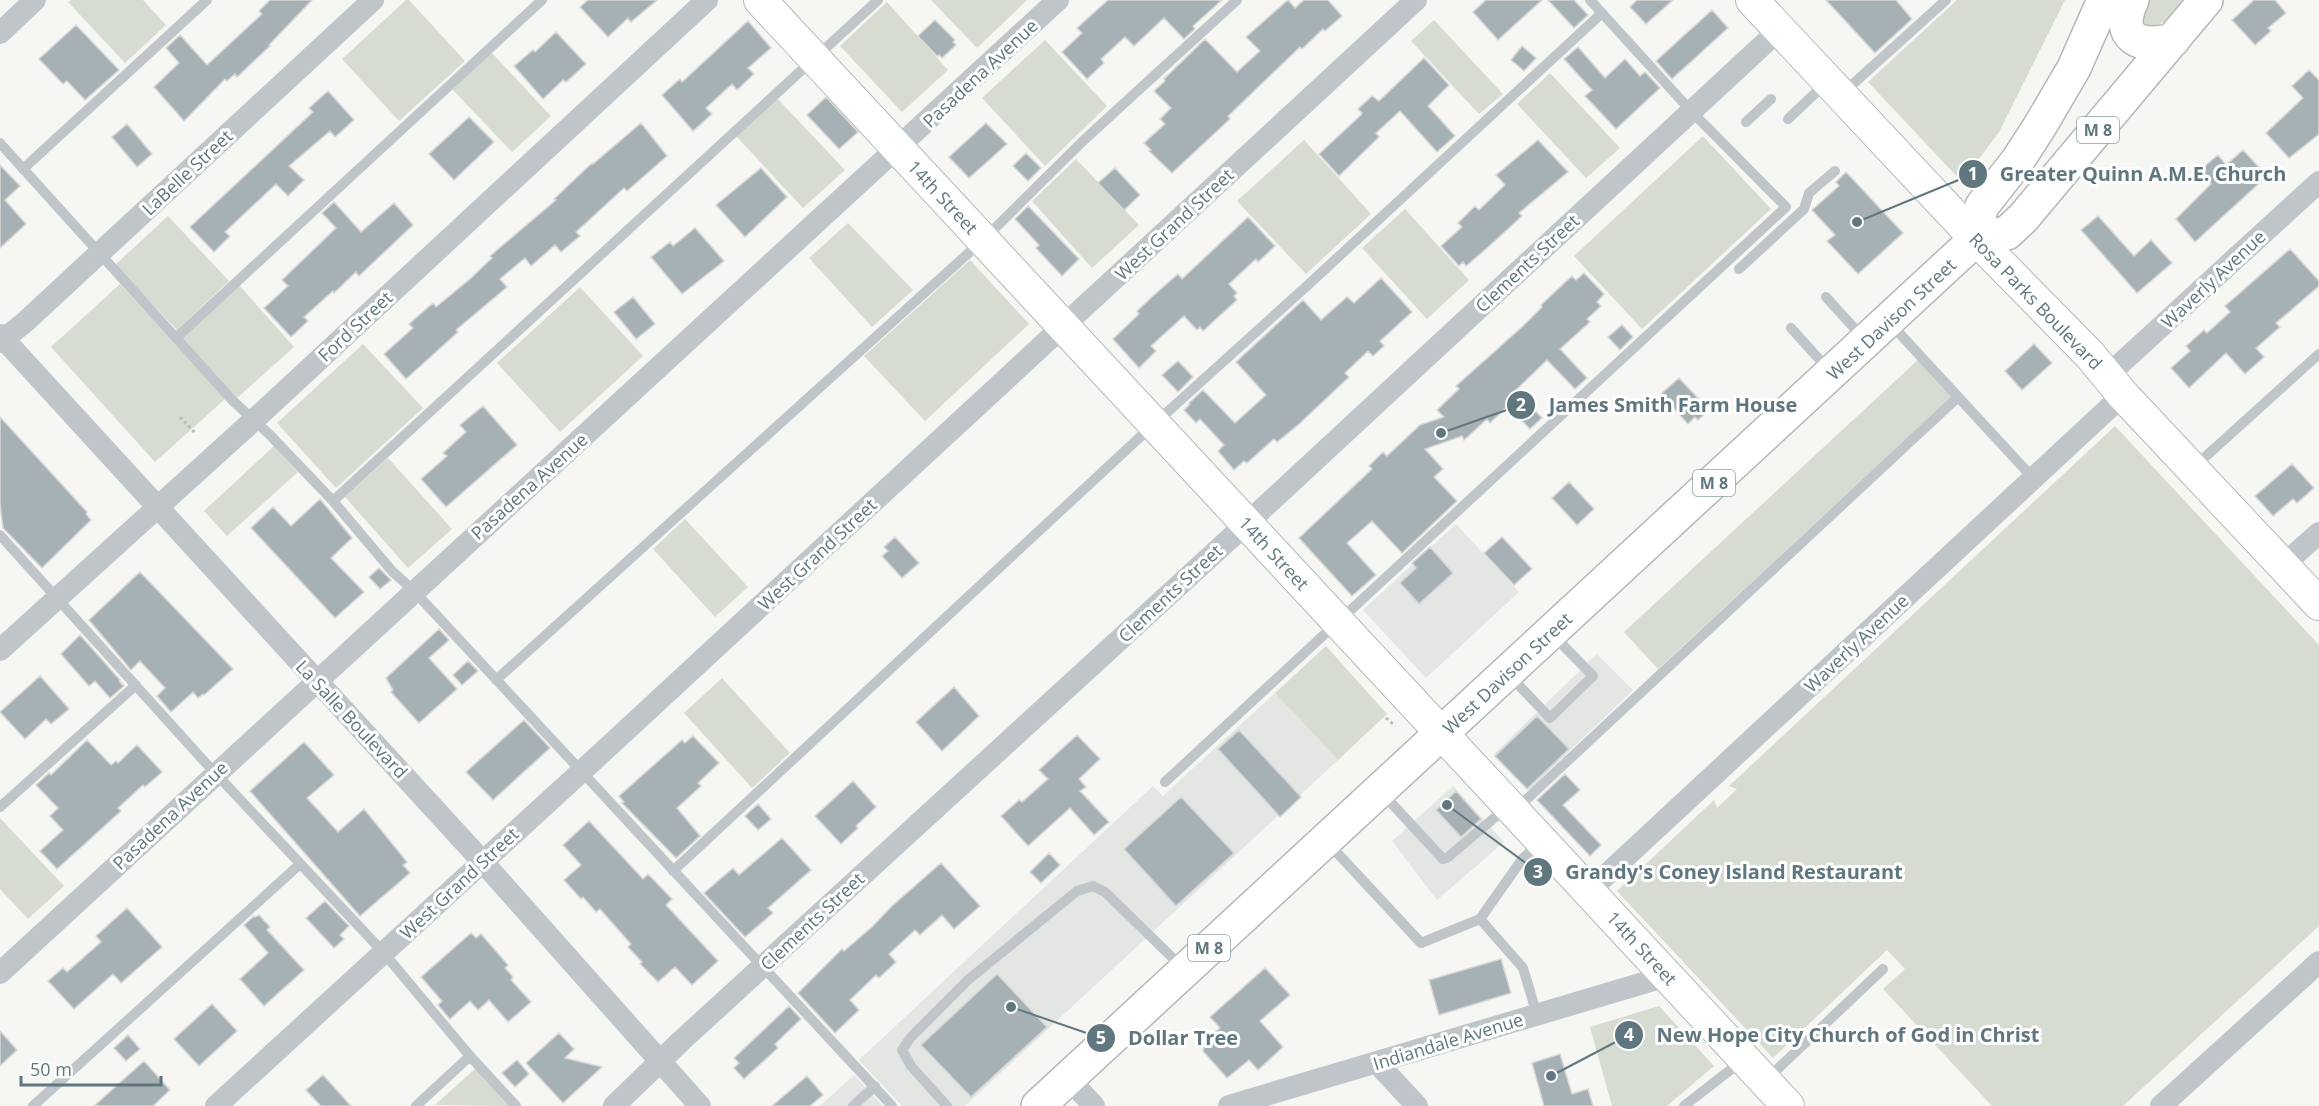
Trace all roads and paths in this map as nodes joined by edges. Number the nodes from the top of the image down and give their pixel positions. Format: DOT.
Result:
graph roads {
  1 [pos="35,0"];
  2 [pos="207,0"];
  3 [pos="373,0"];
  4 [pos="542,0"];
  5 [pos="707,0"];
  6 [pos="760,0"];
  7 [pos="878,0"];
  8 [pos="1058,0"];
  9 [pos="1237,0"];
  10 [pos="1416,0"];
  11 [pos="1590,0"];
  12 [pos="1946,0"];
  13 [pos="2104,0"];
  14 [pos="2132,0"];
  15 [pos="2206,0"];
  16 [pos="1756,2"];
  17 [pos="1602,13"];
  18 [pos="1779,30"];
  19 [pos="0,33"];
  20 [pos="2173,40"];
  21 [pos="814,58"];
  22 [pos="1834,88"];
  23 [pos="1771,99"];
  24 [pos="1691,111"];
  25 [pos="1788,119"];
  26 [pos="1746,122"];
  27 [pos="0,143"];
  28 [pos="899,148"];
  29 [pos="24,169"];
  30 [pos="1835,171"];
  31 [pos="2319,182"];
  32 [pos="1976,239"];
  33 [pos="983,240"];
  34 [pos="99,253"];
  35 [pos="1739,269"];
  36 [pos="1826,297"];
  37 [pos="1063,326"];
  38 [pos="1791,328"];
  39 [pos="1878,332"];
  40 [pos="177,337"];
  41 [pos="1,339"];
  42 [pos="2319,354"];
  43 [pos="1832,374"];
  44 [pos="2115,385"];
  45 [pos="1958,397"];
  46 [pos="180,417"];
  47 [pos="255,419"];
  48 [pos="1153,425"];
  49 [pos="196,434"];
  50 [pos="2193,468"];
  51 [pos="2033,478"];
  52 [pos="333,501"];
  53 [pos="158,507"];
  54 [pos="1246,524"];
  55 [pos="2319,533"];
  56 [pos="0,536"];
  57 [pos="2283,565"];
  58 [pos="414,591"];
  59 [pos="57,597"];
  60 [pos="2319,604"];
  61 [pos="1337,621"];
  62 [pos="1551,632"];
  63 [pos="0,650"];
  64 [pos="1506,673"];
  65 [pos="496,680"];
  66 [pos="317,681"];
  67 [pos="136,685"];
  68 [pos="1386,718"];
  69 [pos="1395,726"];
  70 [pos="1440,734"];
  71 [pos="582,771"];
  72 [pos="216,772"];
  73 [pos="1164,782"];
  74 [pos="1380,790"];
  75 [pos="0,807"];
  76 [pos="1511,808"];
  77 [pos="1325,841"];
  78 [pos="1542,841"];
  79 [pos="482,861"];
  80 [pos="300,864"];
  81 [pos="673,871"];
  82 [pos="1589,891"];
  83 [pos="1479,919"];
  84 [pos="384,952"];
  85 [pos="2319,962"];
  86 [pos="763,967"];
  87 [pos="1883,969"];
  88 [pos="1185,970"];
  89 [pos="0,973"];
  90 [pos="1667,976"];
  91 [pos="1537,1015"];
  92 [pos="470,1056"];
  93 [pos="661,1063"];
  94 [pos="1377,1063"];
  95 [pos="1754,1070"];
  96 [pos="1068,1078"];
  97 [pos="874,1086"];
  98 [pos="33,1106"];
  99 [pos="216,1106"];
  100 [pos="416,1106"];
  101 [pos="516,1106"];
  102 [pos="614,1106"];
  103 [pos="700,1106"];
  104 [pos="853,1106"];
  105 [pos="892,1106"];
  106 [pos="947,1106"];
  107 [pos="1038,1106"];
  108 [pos="1094,1106"];
  109 [pos="1229,1106"];
  110 [pos="1417,1106"];
  111 [pos="1684,1106"];
  112 [pos="1788,1106"];
  113 [pos="2161,1106"];
  1 -- 19 [label="street"];
  2 -- 29 [label="lane"];
  3 -- 34 [label="street, LaBelle Street"];
  4 -- 40 [label="lane"];
  5 -- 47 [label="street, Ford Street"];
  6 -- 21 [label="street, 14th Street"];
  7 -- 21 [label="lane"];
  8 -- 28 [label="street, Pasadena Avenue"];
  9 -- 33 [label="lane"];
  10 -- 37 [label="street, West Grand Street"];
  11 -- 17 [label="lane"];
  12 -- 22 [label="lane"];
  13 -- 32 [label="highway"];
  14 -- 20 [label="highway"];
  15 -- 20 [label="highway, M 8"];
  16 -- 18 [label="street, Rosa Parks Boulevard"];
  17 -- 24 [label="lane"];
  17 -- 48 [label="lane"];
  18 -- 22 [label="street, Rosa Parks Boulevard"];
  18 -- 24 [label="street, Clements Street"];
  20 -- 32 [label="highway, M 8"];
  21 -- 28 [label="street, 14th Street"];
  21 -- 52 [label="lane"];
  22 -- 25 [label="lane"];
  22 -- 32 [label="street, Rosa Parks Boulevard"];
  23 -- 26 [label="lane"];
  24 -- 54 [label="street, Clements Street"];
  24 -- 61 [label="lane"];
  27 -- 29 [label="lane"];
  28 -- 33 [label="street, 14th Street"];
  28 -- 58 [label="street, Pasadena Avenue"];
  29 -- 34 [label="lane"];
  30 -- 35 [label="lane"];
  31 -- 44 [label="street, Waverly Avenue"];
  32 -- 39 [label="highway, West Davison Street / M 8"];
  32 -- 44 [label="street, Rosa Parks Boulevard"];
  33 -- 37 [label="street, 14th Street"];
  33 -- 65 [label="lane"];
  34 -- 40 [label="lane"];
  34 -- 41 [label="street, LaBelle Street"];
  36 -- 39 [label="lane"];
  37 -- 48 [label="street, 14th Street"];
  37 -- 71 [label="street, West Grand Street"];
  38 -- 43 [label="lane"];
  39 -- 43 [label="highway, West Davison Street / M 8"];
  39 -- 45 [label="lane"];
  40 -- 47 [label="lane"];
  41 -- 53 [label="street, La Salle Boulevard"];
  42 -- 50 [label="lane"];
  43 -- 62 [label="highway, West Davison Street / M 8"];
  44 -- 50 [label="street, Rosa Parks Boulevard"];
  44 -- 51 [label="street, Waverly Avenue"];
  45 -- 51 [label="lane"];
  45 -- 76 [label="lane"];
  46 -- 49 [label="path"];
  47 -- 52 [label="lane"];
  47 -- 53 [label="street, Ford Street"];
  48 -- 54 [label="street, 14th Street"];
  48 -- 81 [label="lane"];
  50 -- 57 [label="street, Rosa Parks Boulevard"];
  51 -- 82 [label="street, Waverly Avenue"];
  52 -- 58 [label="lane"];
  53 -- 59 [label="street, Ford Street"];
  53 -- 66 [label="street, La Salle Boulevard"];
  54 -- 61 [label="street, 14th Street"];
  54 -- 86 [label="street, Clements Street"];
  55 -- 57 [label="street"];
  56 -- 59 [label="lane"];
  57 -- 60 [label="street, Rosa Parks Boulevard"];
  58 -- 65 [label="lane"];
  58 -- 66 [label="street, Pasadena Avenue"];
  59 -- 63 [label="street, Ford Street"];
  59 -- 67 [label="lane"];
  61 -- 70 [label="street, 14th Street"];
  61 -- 73 [label="lane"];
  62 -- 64 [label="highway, West Davison Street / M 8"];
  62 -- 64 [label="lane"];
  64 -- 70 [label="highway, West Davison Street / M 8"];
  65 -- 71 [label="lane"];
  66 -- 72 [label="street, Pasadena Avenue"];
  66 -- 79 [label="street, La Salle Boulevard"];
  67 -- 72 [label="lane"];
  67 -- 75 [label="lane"];
  68 -- 69 [label="path"];
  70 -- 74 [label="highway, West Davison Street / M 8"];
  70 -- 76 [label="street, 14th Street"];
  71 -- 79 [label="street, West Grand Street"];
  71 -- 81 [label="lane"];
  72 -- 80 [label="lane"];
  72 -- 89 [label="street, Pasadena Avenue"];
  74 -- 76 [label="lane"];
  74 -- 77 [label="highway, West Davison Street / M 8"];
  76 -- 78 [label="street, 14th Street"];
  77 -- 83 [label="lane"];
  77 -- 88 [label="highway, West Davison Street / M 8"];
  78 -- 82 [label="street, 14th Street"];
  78 -- 83 [label="lane"];
  79 -- 84 [label="street, West Grand Street"];
  79 -- 93 [label="street, La Salle Boulevard"];
  80 -- 84 [label="lane"];
  80 -- 98 [label="lane"];
  81 -- 86 [label="lane"];
  82 -- 90 [label="street, 14th Street"];
  83 -- 91 [label="lane"];
  84 -- 92 [label="lane"];
  84 -- 99 [label="street, West Grand Street"];
  85 -- 113 [label="street"];
  86 -- 93 [label="street, Clements Street"];
  86 -- 97 [label="lane"];
  87 -- 95 [label="lane"];
  88 -- 96 [label="highway, West Davison Street / M 8"];
  88 -- 106 [label="lane"];
  90 -- 91 [label="street, Indiandale Avenue"];
  90 -- 95 [label="street, 14th Street"];
  91 -- 94 [label="street, Indiandale Avenue"];
  92 -- 100 [label="lane"];
  92 -- 101 [label="lane"];
  93 -- 102 [label="street, Clements Street"];
  93 -- 103 [label="street, La Salle Boulevard"];
  94 -- 109 [label="street, Indiandale Avenue"];
  94 -- 110 [label="street"];
  95 -- 111 [label="lane"];
  95 -- 112 [label="street, 14th Street"];
  96 -- 107 [label="highway, West Davison Street / M 8"];
  96 -- 108 [label="street"];
  97 -- 104 [label="lane"];
  97 -- 105 [label="lane"];
}
